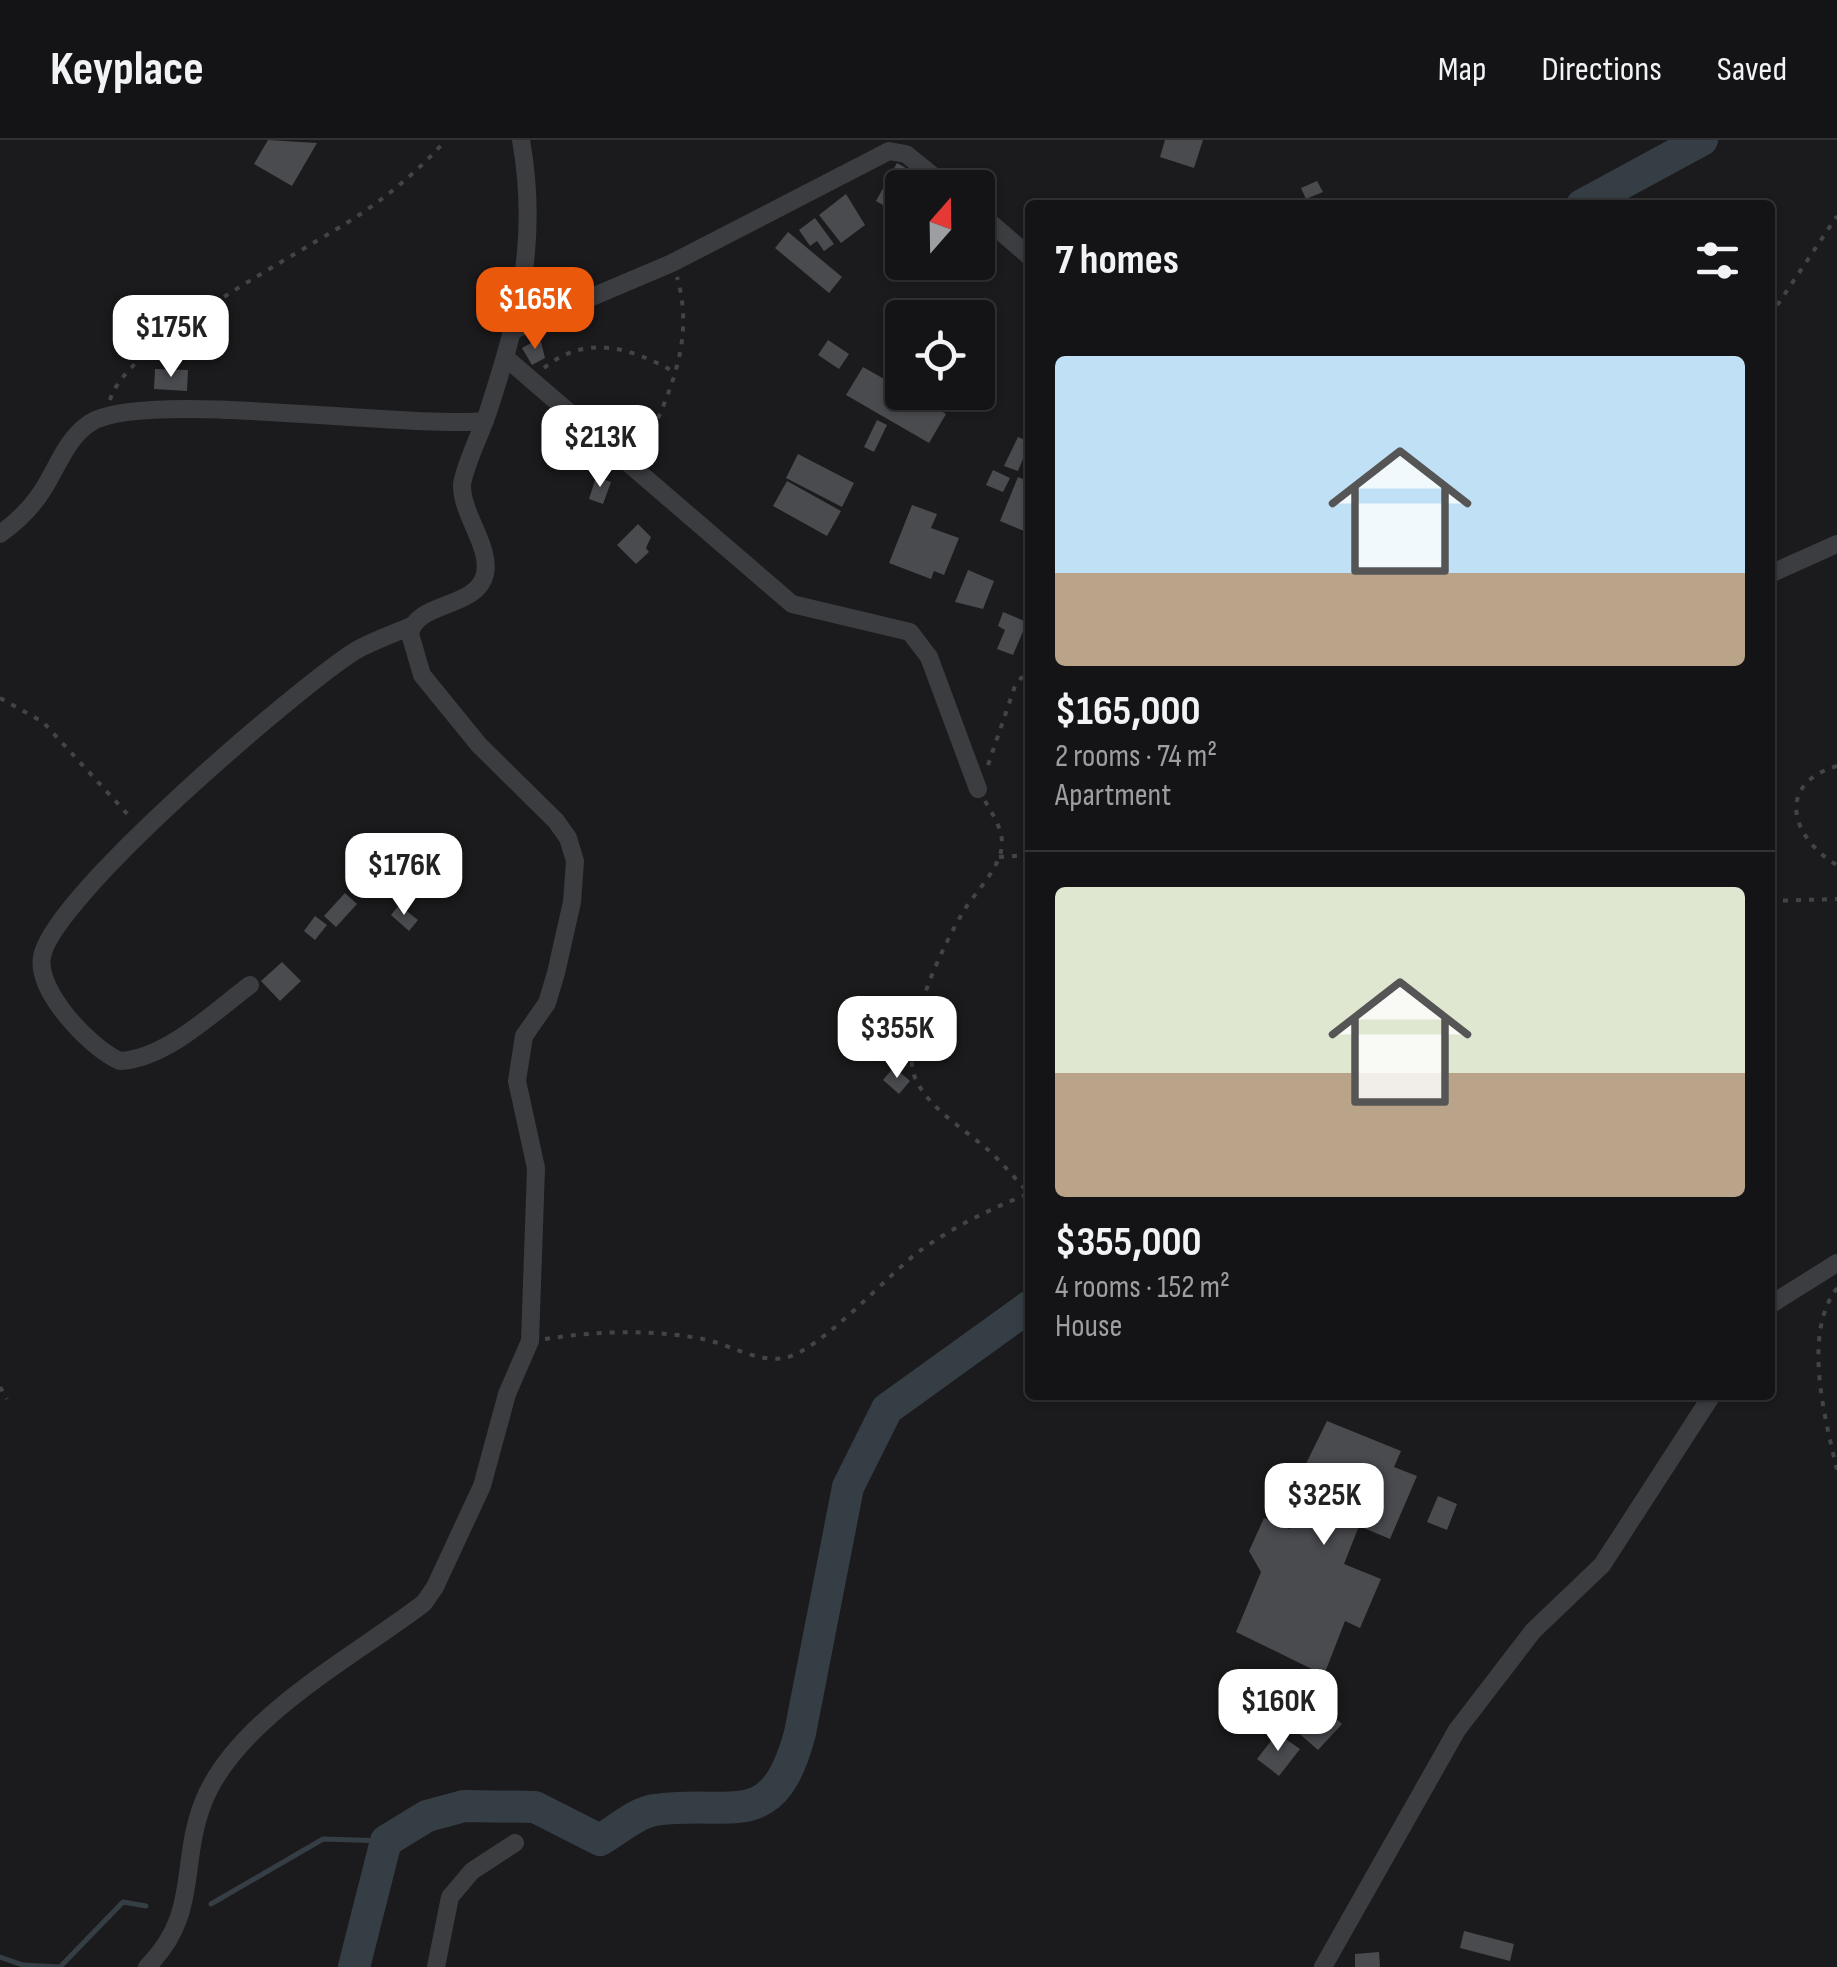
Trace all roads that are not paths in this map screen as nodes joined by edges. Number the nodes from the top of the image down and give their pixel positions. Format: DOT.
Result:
graph roads {
  1 [pos="521,140"];
  2 [pos="926,170"];
  3 [pos="995,227"];
  4 [pos="1025,253"];
  5 [pos="514,330"];
  6 [pos="506,358"];
  7 [pos="485,421"];
  8 [pos="0,534"];
  9 [pos="1837,544"];
  10 [pos="1775,572"];
  11 [pos="411,626"];
  12 [pos="978,789"];
  13 [pos="250,986"];
  14 [pos="1837,1264"];
  15 [pos="1775,1301"];
  16 [pos="1709,1400"];
  17 [pos="515,1843"];
  18 [pos="147,1967"];
  19 [pos="436,1967"];
  20 [pos="1323,1967"];
  1 -- 5 [label="street"];
  2 -- 5 [label="street"];
  3 -- 4 [label="street"];
  5 -- 6 [label="street"];
  6 -- 7 [label="street"];
  6 -- 12 [label="street"];
  7 -- 8 [label="street"];
  7 -- 11 [label="street"];
  9 -- 10 [label="street"];
  11 -- 13 [label="street"];
  11 -- 18 [label="street"];
  14 -- 15 [label="street"];
  16 -- 20 [label="street"];
  17 -- 19 [label="street"];
}
